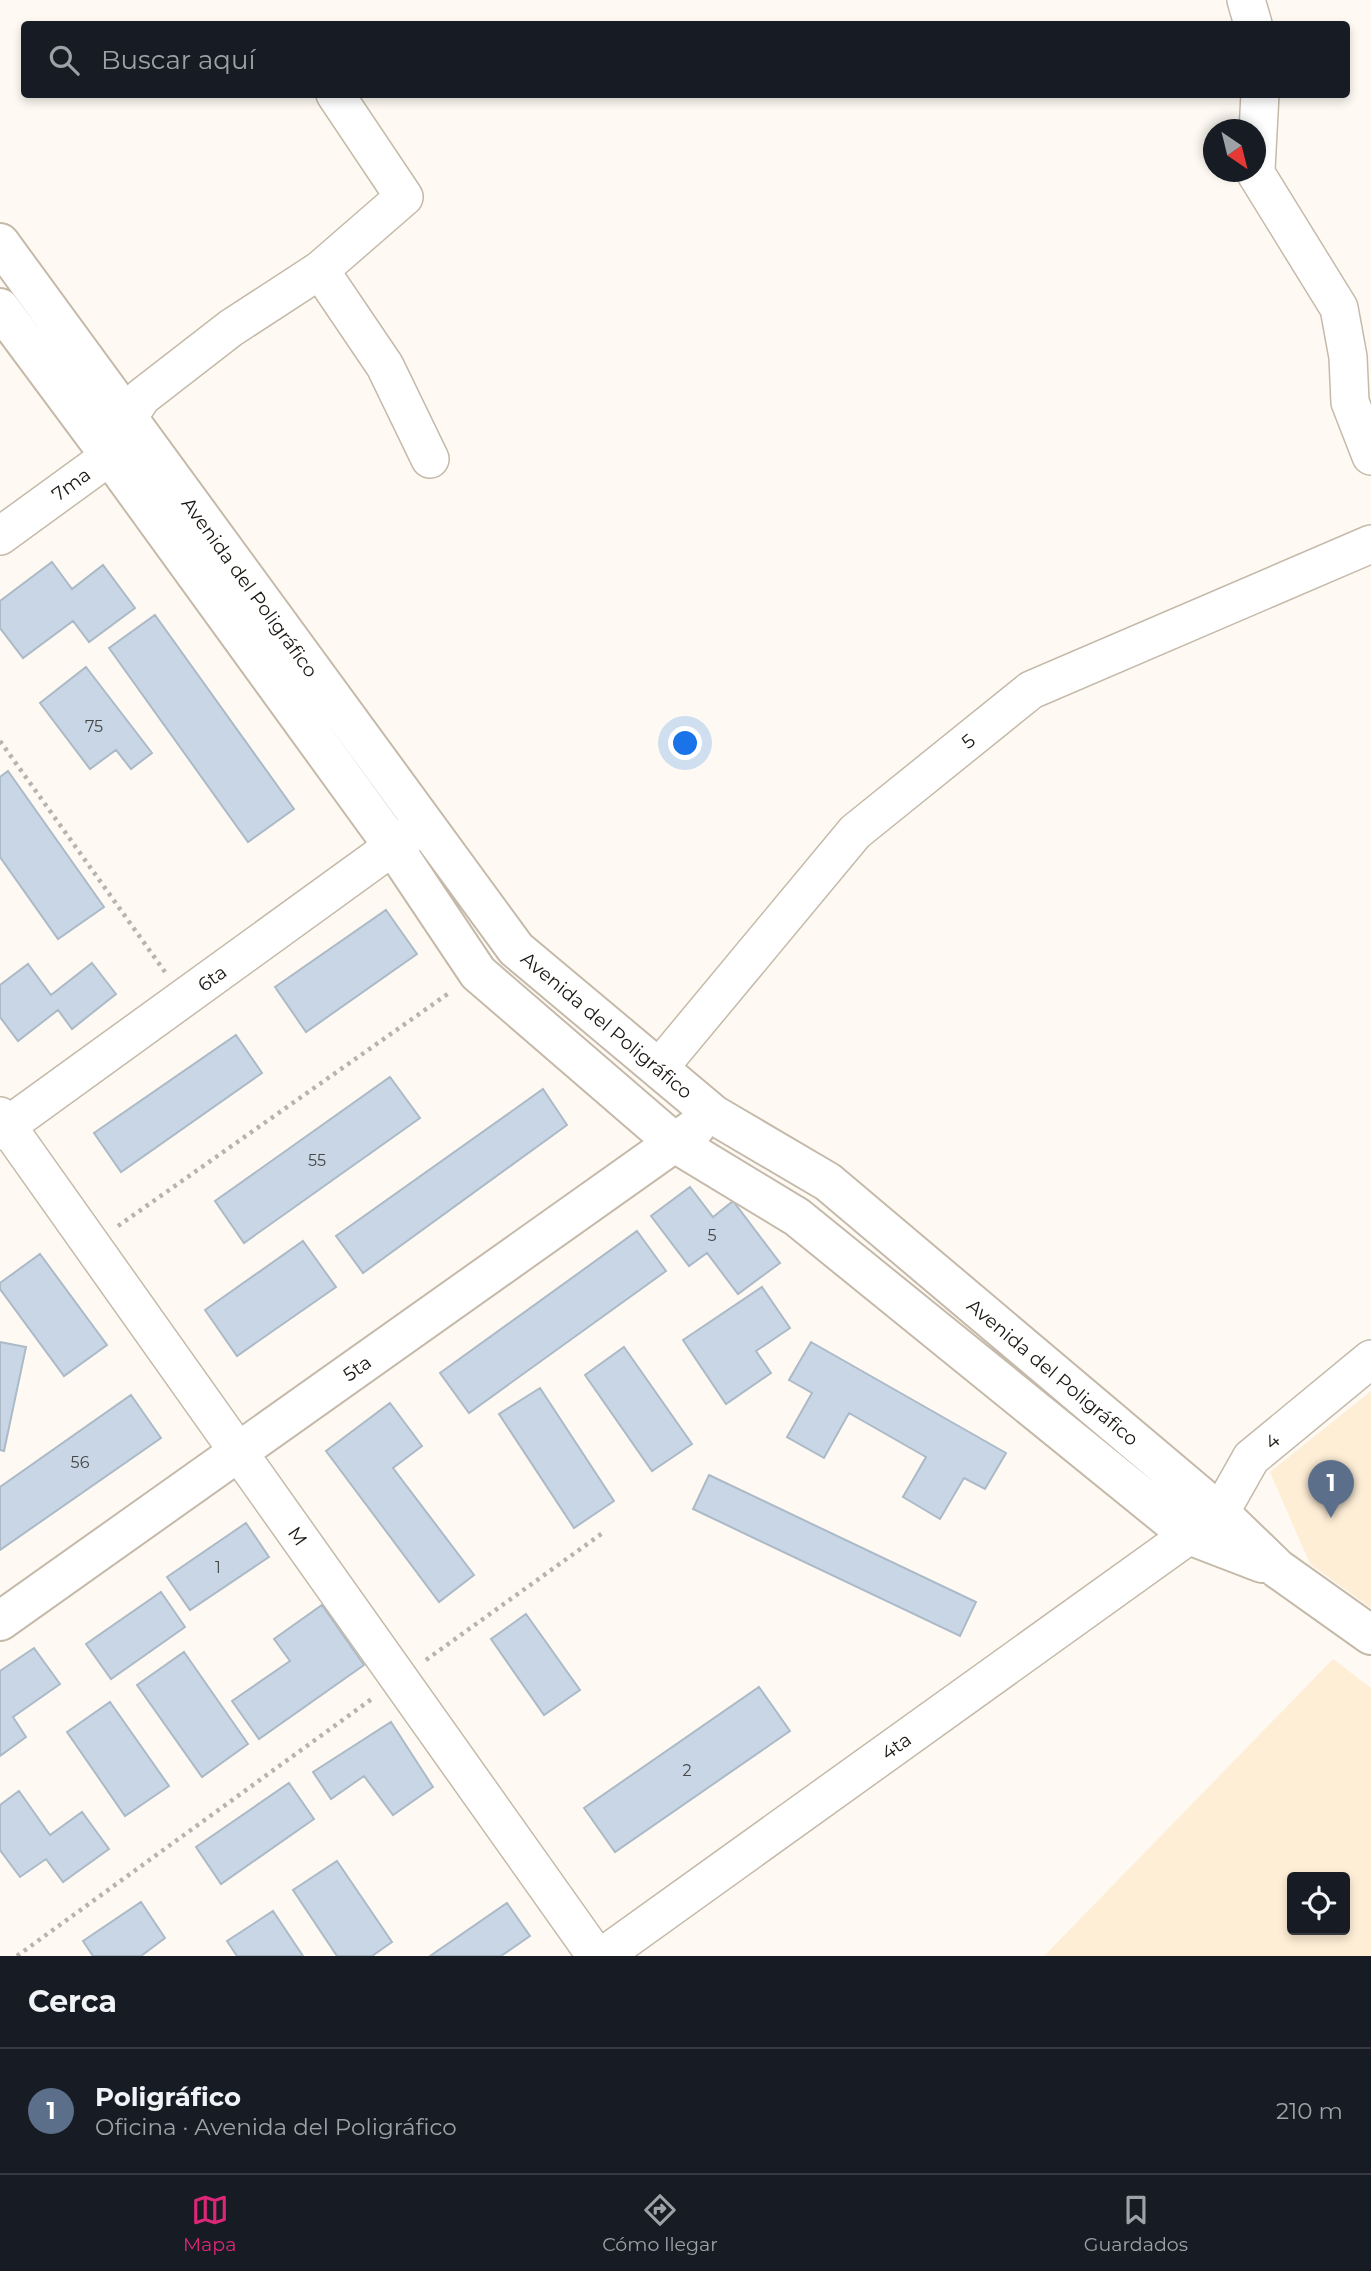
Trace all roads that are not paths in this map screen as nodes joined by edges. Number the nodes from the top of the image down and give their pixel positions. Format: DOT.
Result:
graph roads {
  1 [pos="1247,0"];
  2 [pos="1252,21"];
  3 [pos="338,98"];
  4 [pos="1260,98"];
  5 [pos="1258,119"];
  6 [pos="1262,182"];
  7 [pos="0,243"];
  8 [pos="320,270"];
  9 [pos="0,308"];
  10 [pos="127,419"];
  11 [pos="110,456"];
  12 [pos="1371,456"];
  13 [pos="430,459"];
  14 [pos="0,536"];
  15 [pos="1371,544"];
  16 [pos="423,824"];
  17 [pos="393,846"];
  18 [pos="659,1068"];
  19 [pos="714,1115"];
  20 [pos="2,1124"];
  21 [pos="675,1143"];
  22 [pos="1371,1359"];
  23 [pos="238,1452"];
  24 [pos="1220,1513"];
  25 [pos="1189,1535"];
  26 [pos="1278,1569"];
  27 [pos="0,1621"];
  28 [pos="1371,1635"];
  29 [pos="596,1956"];
  30 [pos="603,1956"];
  1 -- 2 [label="street"];
  3 -- 8 [label="street, 7ma"];
  4 -- 5 [label="street"];
  6 -- 12 [label="street"];
  7 -- 10 [label="street, Avenida del Poligráfico"];
  8 -- 10 [label="street, 7ma"];
  8 -- 13 [label="street"];
  9 -- 11 [label="street, Avenida del Poligráfico"];
  10 -- 11 [label="street, 7ma"];
  10 -- 16 [label="street, Avenida del Poligráfico"];
  11 -- 14 [label="street, 7ma"];
  11 -- 17 [label="street, Avenida del Poligráfico"];
  15 -- 18 [label="street, 5"];
  16 -- 17 [label="street, 6ta"];
  16 -- 18 [label="street, Avenida del Poligráfico"];
  17 -- 20 [label="street, 6ta"];
  17 -- 21 [label="street, Avenida del Poligráfico"];
  18 -- 19 [label="street, Avenida del Poligráfico"];
  19 -- 21 [label="street, 5ta"];
  19 -- 24 [label="street, Avenida del Poligráfico"];
  20 -- 23 [label="street, M"];
  21 -- 23 [label="street, 5ta"];
  21 -- 25 [label="street, Avenida del Poligráfico"];
  22 -- 24 [label="street, 4"];
  23 -- 27 [label="street, 5ta"];
  23 -- 29 [label="street, M"];
  24 -- 25 [label="street, 4"];
  24 -- 26 [label="street, Avenida del Poligráfico"];
  25 -- 26 [label="street, Avenida del Poligráfico"];
  25 -- 30 [label="street, 4ta"];
  26 -- 28 [label="street, Avenida del Poligráfico"];
}
